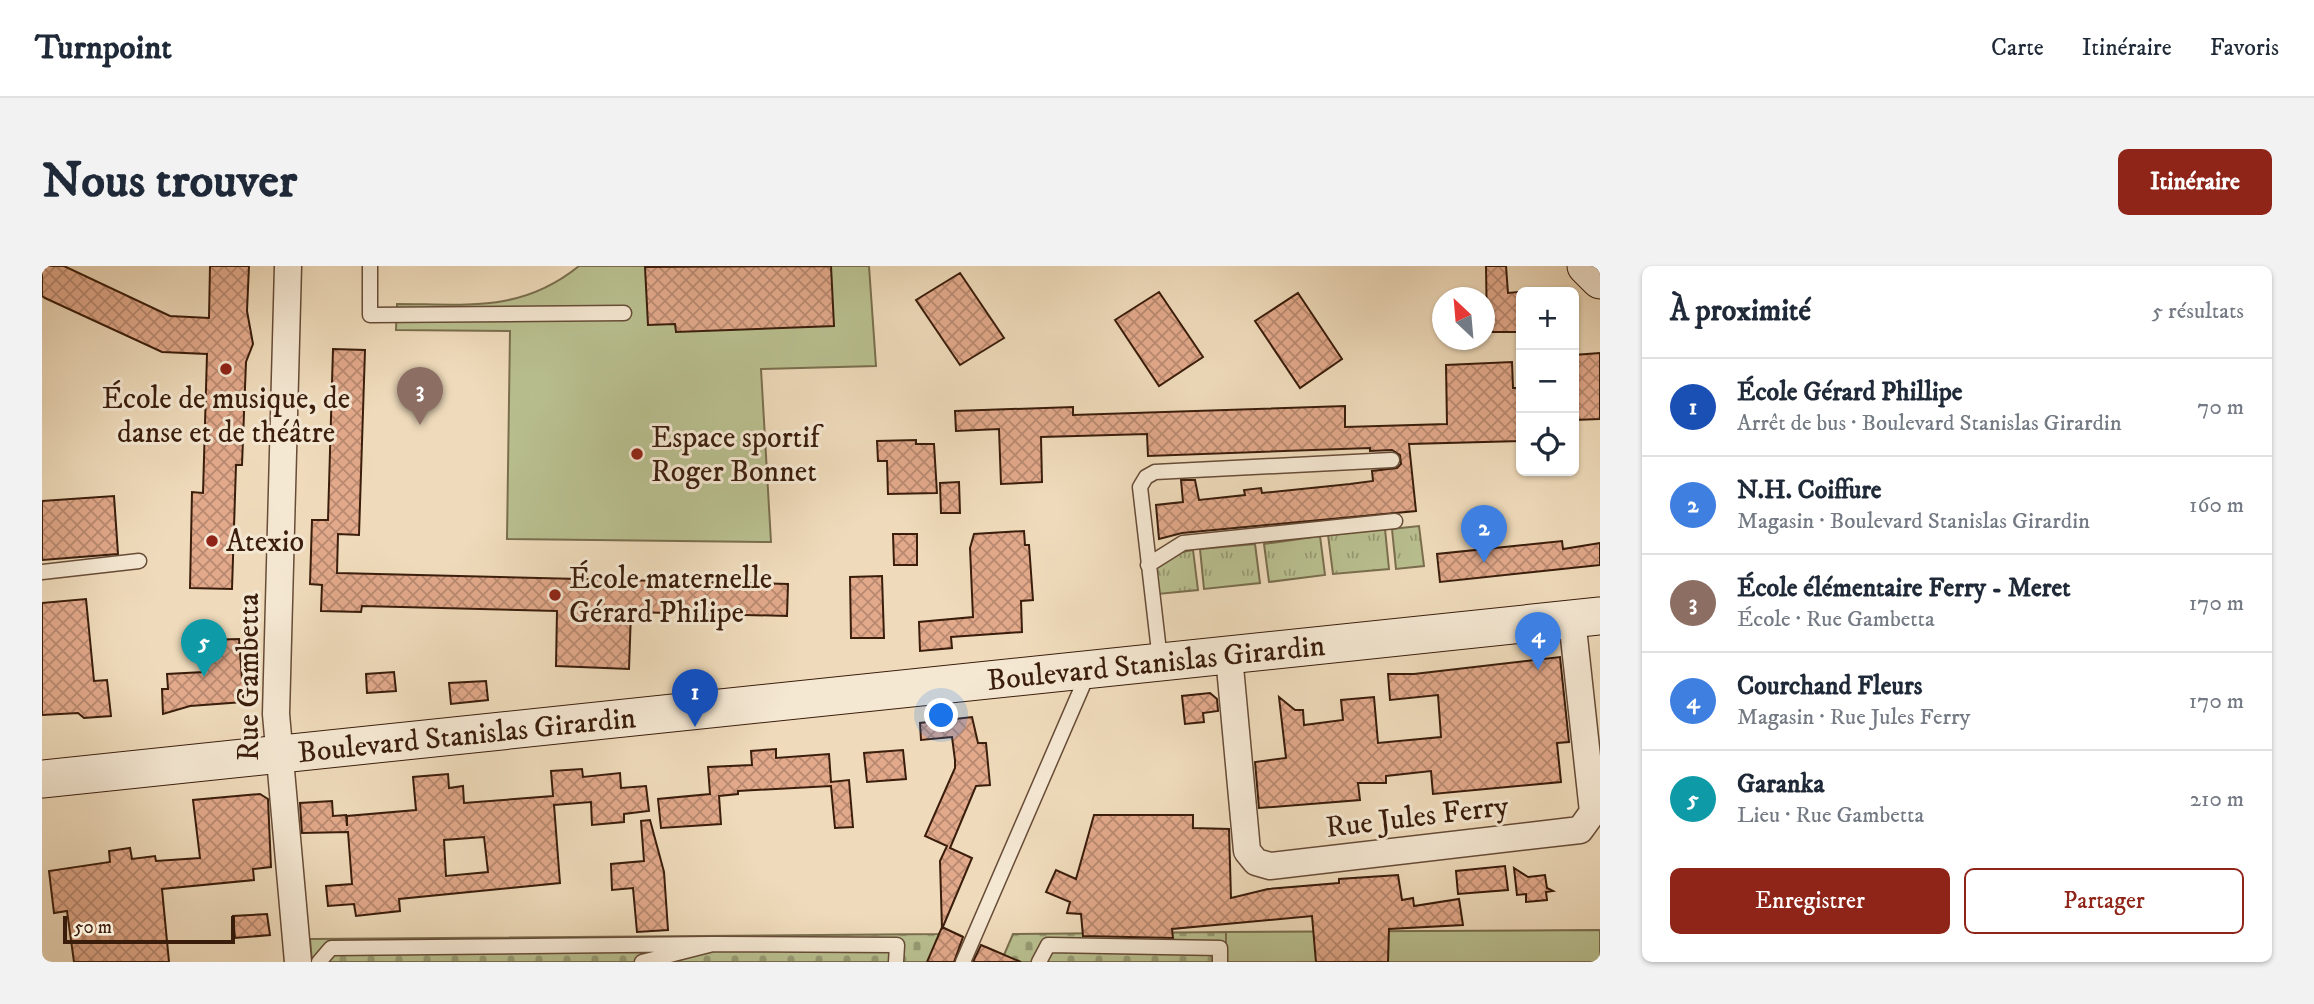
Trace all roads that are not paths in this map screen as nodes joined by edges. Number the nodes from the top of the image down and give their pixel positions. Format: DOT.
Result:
graph roads {
  1 [pos="288,266"];
  2 [pos="370,266"];
  3 [pos="1586,266"];
  4 [pos="1600,280"];
  5 [pos="624,313"];
  6 [pos="1392,460"];
  7 [pos="1395,521"];
  8 [pos="139,562"];
  9 [pos="1148,565"];
  10 [pos="42,572"];
  11 [pos="1586,617"];
  12 [pos="1229,656"];
  13 [pos="1160,662"];
  14 [pos="1090,670"];
  15 [pos="279,753"];
  16 [pos="42,779"];
  17 [pos="713,944"];
  18 [pos="298,962"];
  19 [pos="319,962"];
  20 [pos="642,962"];
  21 [pos="896,962"];
  22 [pos="963,962"];
  23 [pos="1039,962"];
  24 [pos="1220,962"];
  1 -- 15 [label="street, Rue Gambetta"];
  2 -- 5 [label="lane"];
  3 -- 4 [label="main road"];
  6 -- 9 [label="lane"];
  7 -- 9 [label="lane"];
  8 -- 10 [label="lane"];
  9 -- 13 [label="lane"];
  11 -- 12 [label="main road, Boulevard Stanislas Girardin"];
  11 -- 12 [label="street, Rue Jules Ferry"];
  12 -- 13 [label="main road, Boulevard Stanislas Girardin"];
  13 -- 14 [label="main road, Boulevard Stanislas Girardin"];
  14 -- 15 [label="main road, Boulevard Stanislas Girardin"];
  14 -- 22 [label="lane"];
  15 -- 16 [label="main road, Boulevard Stanislas Girardin"];
  15 -- 18 [label="street, Rue Gambetta"];
  17 -- 19 [label="lane"];
  17 -- 20 [label="lane"];
  17 -- 21 [label="lane"];
  23 -- 24 [label="lane"];
}
